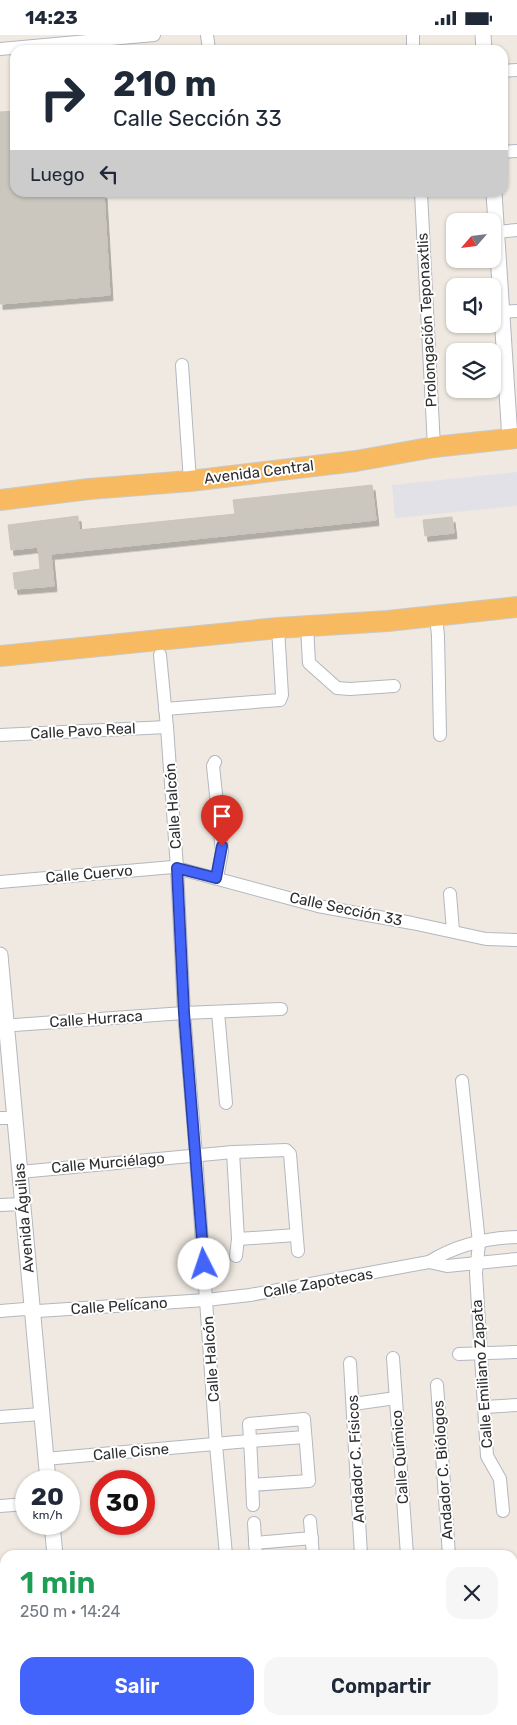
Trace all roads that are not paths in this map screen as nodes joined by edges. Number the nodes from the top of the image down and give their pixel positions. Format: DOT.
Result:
graph roads {
  1 [pos="154,35"];
  2 [pos="44,45"];
  3 [pos="421,197"];
  4 [pos="494,197"];
  5 [pos="495,213"];
  6 [pos="517,230"];
  7 [pos="501,232"];
  8 [pos="501,260"];
  9 [pos="510,311"];
  10 [pos="182,365"];
  11 [pos="512,390"];
  12 [pos="513,439"];
  13 [pos="434,447"];
  14 [pos="190,481"];
  15 [pos="0,500"];
  16 [pos="517,607"];
  17 [pos="436,616"];
  18 [pos="306,625"];
  19 [pos="278,628"];
  20 [pos="160,655"];
  21 [pos="0,656"];
  22 [pos="394,686"];
  23 [pos="165,709"];
  24 [pos="167,727"];
  25 [pos="0,735"];
  26 [pos="440,735"];
  27 [pos="215,762"];
  28 [pos="177,868"];
  29 [pos="216,878"];
  30 [pos="0,882"];
  31 [pos="450,894"];
  32 [pos="453,931"];
  33 [pos="517,940"];
  34 [pos="0,955"];
  35 [pos="281,1009"];
  36 [pos="218,1012"];
  37 [pos="184,1013"];
  38 [pos="4,1026"];
  39 [pos="462,1081"];
  40 [pos="226,1103"];
  41 [pos="8,1118"];
  42 [pos="233,1151"];
  43 [pos="196,1155"];
  44 [pos="20,1172"];
  45 [pos="23,1204"];
  46 [pos="0,1205"];
  47 [pos="296,1235"];
  48 [pos="517,1237"];
  49 [pos="238,1239"];
  50 [pos="479,1243"];
  51 [pos="298,1251"];
  52 [pos="236,1256"];
  53 [pos="517,1259"];
  54 [pos="429,1262"];
  55 [pos="477,1262"];
  56 [pos="206,1300"];
  57 [pos="31,1310"];
  58 [pos="0,1311"];
  59 [pos="517,1352"];
  60 [pos="480,1353"];
  61 [pos="459,1354"];
  62 [pos="393,1358"];
  63 [pos="350,1363"];
  64 [pos="437,1385"];
  65 [pos="396,1398"];
  66 [pos="353,1404"];
  67 [pos="517,1405"];
  68 [pos="484,1407"];
  69 [pos="41,1415"];
  70 [pos="0,1417"];
  71 [pos="305,1437"];
  72 [pos="250,1442"];
  73 [pos="216,1445"];
  74 [pos="45,1459"];
  75 [pos="46,1470"];
  76 [pos="252,1485"];
  77 [pos="15,1505"];
  78 [pos="254,1505"];
  79 [pos="0,1506"];
  80 [pos="503,1511"];
  81 [pos="310,1521"];
  82 [pos="254,1523"];
  83 [pos="53,1535"];
  84 [pos="312,1537"];
  85 [pos="255,1549"];
  86 [pos="55,1550"];
  87 [pos="226,1550"];
  88 [pos="313,1550"];
  89 [pos="362,1550"];
  90 [pos="407,1550"];
  91 [pos="449,1550"];
  1 -- 2 [label="street"];
  3 -- 13 [label="street, Prolongación Teponaxtlis"];
  4 -- 5 [label="street"];
  6 -- 7 [label="street"];
  8 -- 9 [label="street"];
  9 -- 11 [label="street"];
  10 -- 14 [label="street"];
  11 -- 12 [label="street"];
  12 -- 13 [label="highway, Avenida Central"];
  13 -- 14 [label="highway, Avenida Central"];
  14 -- 15 [label="highway, Avenida Central"];
  16 -- 17 [label="highway"];
  17 -- 18 [label="highway"];
  17 -- 26 [label="street"];
  18 -- 19 [label="highway"];
  18 -- 22 [label="street"];
  19 -- 21 [label="highway"];
  19 -- 23 [label="street"];
  20 -- 23 [label="street, Calle Halcón"];
  23 -- 24 [label="street, Calle Halcón"];
  24 -- 25 [label="street, Calle Pavo Real"];
  24 -- 28 [label="street, Calle Halcón"];
  27 -- 29 [label="street"];
  28 -- 29 [label="street, Calle Sección 33"];
  28 -- 30 [label="street, Calle Cuervo"];
  28 -- 37 [label="street, Calle Halcón"];
  29 -- 32 [label="street, Calle Sección 33"];
  31 -- 32 [label="street"];
  32 -- 33 [label="street, Calle Sección 33"];
  34 -- 38 [label="street, Avenida Águilas"];
  35 -- 36 [label="street, Calle Hurraca"];
  36 -- 37 [label="street, Calle Hurraca"];
  36 -- 40 [label="street"];
  37 -- 38 [label="street, Calle Hurraca"];
  37 -- 43 [label="street, Calle Halcón"];
  38 -- 41 [label="street, Avenida Águilas"];
  39 -- 50 [label="street, Calle Emiliano Zapata"];
  41 -- 44 [label="street, Avenida Águilas"];
  42 -- 43 [label="street, Calle Murciélago"];
  42 -- 47 [label="street, Calle Murciélago"];
  42 -- 49 [label="street"];
  43 -- 44 [label="street, Calle Murciélago"];
  43 -- 56 [label="street, Calle Halcón"];
  44 -- 45 [label="street, Avenida Águilas"];
  45 -- 46 [label="street"];
  45 -- 57 [label="street, Avenida Águilas"];
  47 -- 49 [label="street"];
  47 -- 51 [label="street"];
  48 -- 50 [label="street, Calle Zapotecas"];
  49 -- 52 [label="street"];
  50 -- 54 [label="street, Calle Zapotecas"];
  50 -- 55 [label="street, Calle Emiliano Zapata"];
  53 -- 55 [label="street, Calle Zapotecas"];
  54 -- 55 [label="street, Calle Zapotecas"];
  54 -- 56 [label="street, Calle Zapotecas"];
  55 -- 60 [label="street, Calle Emiliano Zapata"];
  56 -- 57 [label="street, Calle Pelícano"];
  56 -- 73 [label="street, Calle Halcón"];
  57 -- 58 [label="street, Calle Pelícano"];
  57 -- 69 [label="street, Avenida Águilas"];
  59 -- 60 [label="street"];
  60 -- 61 [label="street"];
  60 -- 68 [label="street, Calle Emiliano Zapata"];
  62 -- 65 [label="street, Calle Químico"];
  63 -- 66 [label="street, Andador C. Físicos"];
  64 -- 91 [label="street, Andador C. Biólogos"];
  65 -- 66 [label="street"];
  65 -- 90 [label="street, Calle Químico"];
  66 -- 89 [label="street, Andador C. Físicos"];
  67 -- 68 [label="street"];
  68 -- 80 [label="street, Calle Emiliano Zapata"];
  69 -- 70 [label="street"];
  69 -- 74 [label="street, Avenida Águilas"];
  71 -- 72 [label="street, Calle Cisne"];
  71 -- 72 [label="street"];
  71 -- 76 [label="street"];
  72 -- 73 [label="street, Calle Cisne"];
  72 -- 76 [label="street"];
  73 -- 74 [label="street, Calle Cisne"];
  73 -- 87 [label="street, Calle Halcón"];
  74 -- 75 [label="street, Avenida Águilas"];
  76 -- 78 [label="street"];
  77 -- 79 [label="street"];
  81 -- 84 [label="street"];
  82 -- 85 [label="street"];
  83 -- 86 [label="street"];
  84 -- 85 [label="street"];
  84 -- 88 [label="street"];
}
